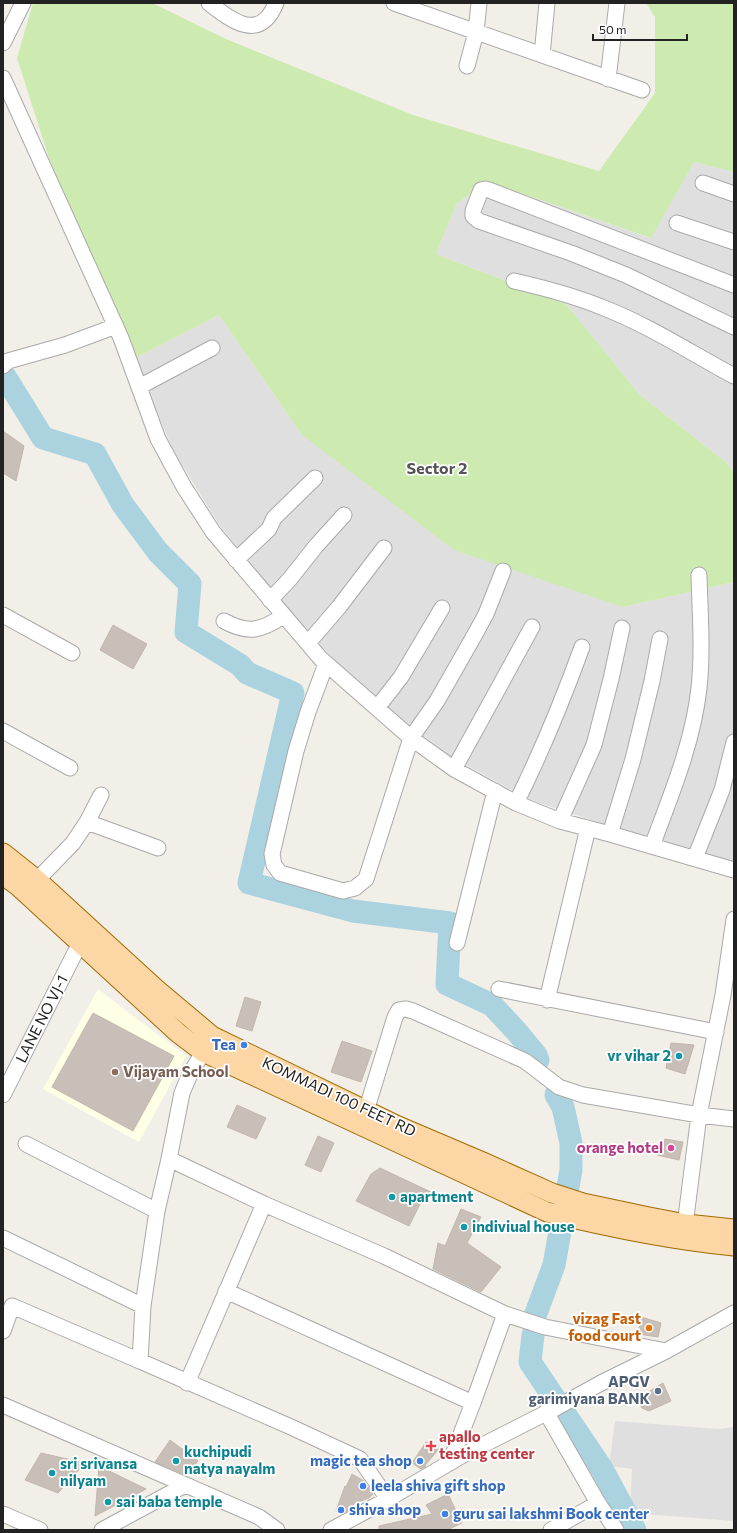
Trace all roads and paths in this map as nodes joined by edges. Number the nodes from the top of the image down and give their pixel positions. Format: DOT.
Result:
graph roads {
  1 [pos="22,3"];
  2 [pos="209,3"];
  3 [pos="276,3"];
  4 [pos="394,3"];
  5 [pos="479,3"];
  6 [pos="547,3"];
  7 [pos="617,3"];
  8 [pos="476,32"];
  9 [pos="3,43"];
  10 [pos="542,55"];
  11 [pos="467,66"];
  12 [pos="3,78"];
  13 [pos="608,78"];
  14 [pos="642,90"];
  15 [pos="703,183"];
  16 [pos="734,194"];
  17 [pos="677,223"];
  18 [pos="734,242"];
  19 [pos="514,281"];
  20 [pos="734,285"];
  21 [pos="116,326"];
  22 [pos="734,327"];
  23 [pos="212,348"];
  24 [pos="3,366"];
  25 [pos="734,376"];
  26 [pos="139,387"];
  27 [pos="316,478"];
  28 [pos="344,515"];
  29 [pos="384,548"];
  30 [pos="236,560"];
  31 [pos="503,571"];
  32 [pos="699,576"];
  33 [pos="270,600"];
  34 [pos="442,608"];
  35 [pos="3,615"];
  36 [pos="283,616"];
  37 [pos="224,621"];
  38 [pos="532,627"];
  39 [pos="622,628"];
  40 [pos="660,639"];
  41 [pos="308,643"];
  42 [pos="582,647"];
  43 [pos="72,653"];
  44 [pos="326,664"];
  45 [pos="377,708"];
  46 [pos="3,731"];
  47 [pos="411,738"];
  48 [pos="734,742"];
  49 [pos="70,768"];
  50 [pos="454,769"];
  51 [pos="495,791"];
  52 [pos="100,795"];
  53 [pos="516,803"];
  54 [pos="560,821"];
  55 [pos="87,822"];
  56 [pos="588,828"];
  57 [pos="610,834"];
  58 [pos="652,846"];
  59 [pos="158,848"];
  60 [pos="3,853"];
  61 [pos="695,858"];
  62 [pos="734,870"];
  63 [pos="3,875"];
  64 [pos="37,880"];
  65 [pos="734,919"];
  66 [pos="80,943"];
  67 [pos="457,943"];
  68 [pos="499,989"];
  69 [pos="547,1000"];
  70 [pos="716,1032"];
  71 [pos="208,1044"];
  72 [pos="3,1095"];
  73 [pos="366,1111"];
  74 [pos="699,1115"];
  75 [pos="734,1119"];
  76 [pos="26,1144"];
  77 [pos="169,1159"];
  78 [pos="264,1204"];
  79 [pos="157,1211"];
  80 [pos="582,1212"];
  81 [pos="734,1229"];
  82 [pos="684,1232"];
  83 [pos="3,1238"];
  84 [pos="734,1246"];
  85 [pos="226,1290"];
  86 [pos="143,1306"];
  87 [pos="734,1313"];
  88 [pos="505,1314"];
  89 [pos="3,1331"];
  90 [pos="666,1351"];
  91 [pos="140,1361"];
  92 [pos="187,1383"];
  93 [pos="473,1403"];
  94 [pos="3,1406"];
  95 [pos="550,1411"];
  96 [pos="450,1462"];
  97 [pos="185,1485"];
  98 [pos="388,1499"];
  99 [pos="598,1503"];
  100 [pos="3,1514"];
  101 [pos="359,1523"];
  102 [pos="40,1530"];
  103 [pos="102,1530"];
  104 [pos="277,1530"];
  105 [pos="331,1530"];
  106 [pos="551,1530"];
  107 [pos="616,1530"];
  1 -- 9 [label="street"];
  2 -- 3 [label="street"];
  4 -- 8 [label="street"];
  5 -- 8 [label="street"];
  6 -- 10 [label="street"];
  7 -- 13 [label="street"];
  8 -- 10 [label="street"];
  8 -- 11 [label="street"];
  10 -- 13 [label="street"];
  12 -- 21 [label="street"];
  13 -- 14 [label="street"];
  15 -- 16 [label="street"];
  17 -- 18 [label="street"];
  19 -- 25 [label="street"];
  20 -- 22 [label="street"];
  21 -- 24 [label="street"];
  21 -- 26 [label="street"];
  23 -- 26 [label="street"];
  26 -- 30 [label="street"];
  27 -- 30 [label="street"];
  28 -- 33 [label="street"];
  29 -- 41 [label="street"];
  30 -- 33 [label="street"];
  31 -- 47 [label="street"];
  32 -- 58 [label="street"];
  33 -- 36 [label="street"];
  34 -- 45 [label="street"];
  35 -- 43 [label="street"];
  36 -- 37 [label="street"];
  36 -- 41 [label="street"];
  38 -- 50 [label="street"];
  39 -- 54 [label="street"];
  40 -- 57 [label="street"];
  41 -- 44 [label="street"];
  42 -- 53 [label="street"];
  44 -- 45 [label="street"];
  44 -- 47 [label="street"];
  45 -- 47 [label="street"];
  46 -- 49 [label="street"];
  47 -- 50 [label="street"];
  48 -- 61 [label="street"];
  50 -- 51 [label="street"];
  51 -- 53 [label="street"];
  51 -- 67 [label="street"];
  52 -- 55 [label="street"];
  53 -- 54 [label="street"];
  54 -- 56 [label="street"];
  55 -- 59 [label="street"];
  55 -- 64 [label="street"];
  56 -- 57 [label="street"];
  56 -- 69 [label="street"];
  57 -- 58 [label="street"];
  58 -- 61 [label="street"];
  60 -- 64 [label="main road, KOMMADI 100 FEET RD"];
  61 -- 62 [label="street"];
  63 -- 66 [label="main road, KOMMADI 100 FEET RD"];
  64 -- 71 [label="main road, KOMMADI 100 FEET RD"];
  65 -- 70 [label="street"];
  66 -- 71 [label="main road, KOMMADI 100 FEET RD"];
  66 -- 72 [label="street, LANE NO VJ-1"];
  68 -- 69 [label="street"];
  69 -- 70 [label="street"];
  70 -- 74 [label="street"];
  71 -- 73 [label="main road, KOMMADI 100 FEET RD"];
  71 -- 77 [label="street"];
  71 -- 80 [label="main road"];
  73 -- 74 [label="street"];
  73 -- 80 [label="main road, KOMMADI 100 FEET RD"];
  74 -- 75 [label="street"];
  74 -- 82 [label="street"];
  76 -- 79 [label="street"];
  77 -- 78 [label="street"];
  77 -- 79 [label="street"];
  78 -- 85 [label="street"];
  78 -- 88 [label="street"];
  79 -- 86 [label="street"];
  80 -- 82 [label="main road, KOMMADI 100 FEET RD"];
  81 -- 82 [label="main road, KOMMADI 100 FEET RD"];
  82 -- 84 [label="main road"];
  83 -- 86 [label="street"];
  85 -- 92 [label="street"];
  85 -- 93 [label="street"];
  86 -- 91 [label="street"];
  87 -- 90 [label="street"];
  88 -- 90 [label="street"];
  88 -- 93 [label="street"];
  89 -- 91 [label="street"];
  90 -- 95 [label="street"];
  91 -- 92 [label="street"];
  92 -- 98 [label="street"];
  93 -- 96 [label="street"];
  94 -- 97 [label="street"];
  95 -- 96 [label="street"];
  95 -- 99 [label="street"];
  96 -- 98 [label="street"];
  97 -- 103 [label="street"];
  97 -- 104 [label="street"];
  98 -- 101 [label="street"];
  99 -- 106 [label="street"];
  99 -- 107 [label="street"];
  100 -- 102 [label="street"];
  101 -- 105 [label="street"];
}
